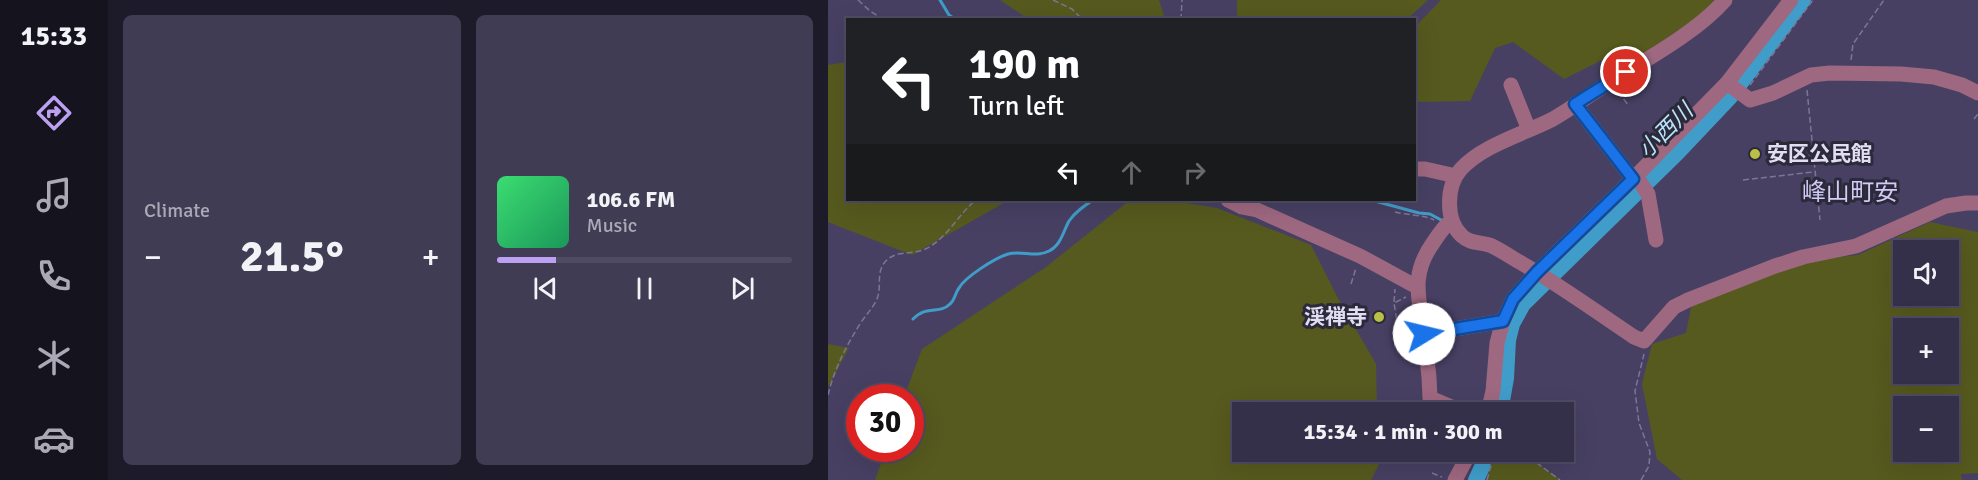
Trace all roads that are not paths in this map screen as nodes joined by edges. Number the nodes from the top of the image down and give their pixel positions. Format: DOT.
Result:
graph roads {
  1 [pos="1725,0"];
  2 [pos="1791,0"];
  3 [pos="1727,83"];
  4 [pos="1511,85"];
  5 [pos="1978,93"];
  6 [pos="1575,104"];
  7 [pos="1529,130"];
  8 [pos="1416,169"];
  9 [pos="1456,176"];
  10 [pos="1635,178"];
  11 [pos="1230,201"];
  12 [pos="1978,203"];
  13 [pos="1447,224"];
  14 [pos="1656,240"];
  15 [pos="1360,256"];
  16 [pos="1537,272"];
  17 [pos="1394,281"];
  18 [pos="1417,287"];
  19 [pos="1503,321"];
  20 [pos="1424,334"];
  21 [pos="1440,402"];
  22 [pos="1490,402"];
  23 [pos="1465,462"];
  24 [pos="1455,480"];
  1 -- 6 [label="street"];
  2 -- 3 [label="street"];
  3 -- 5 [label="street"];
  3 -- 10 [label="street"];
  4 -- 7 [label="street"];
  6 -- 7 [label="street"];
  6 -- 10 [label="street"];
  7 -- 9 [label="street"];
  8 -- 9 [label="street"];
  9 -- 13 [label="street"];
  10 -- 14 [label="street"];
  10 -- 16 [label="street"];
  11 -- 15 [label="street"];
  12 -- 16 [label="street"];
  13 -- 16 [label="street"];
  13 -- 18 [label="street"];
  15 -- 17 [label="street"];
  15 -- 18 [label="street"];
  16 -- 19 [label="street"];
  18 -- 20 [label="street"];
  19 -- 20 [label="street"];
  19 -- 22 [label="street"];
  20 -- 21 [label="street"];
  23 -- 24 [label="street"];
}
